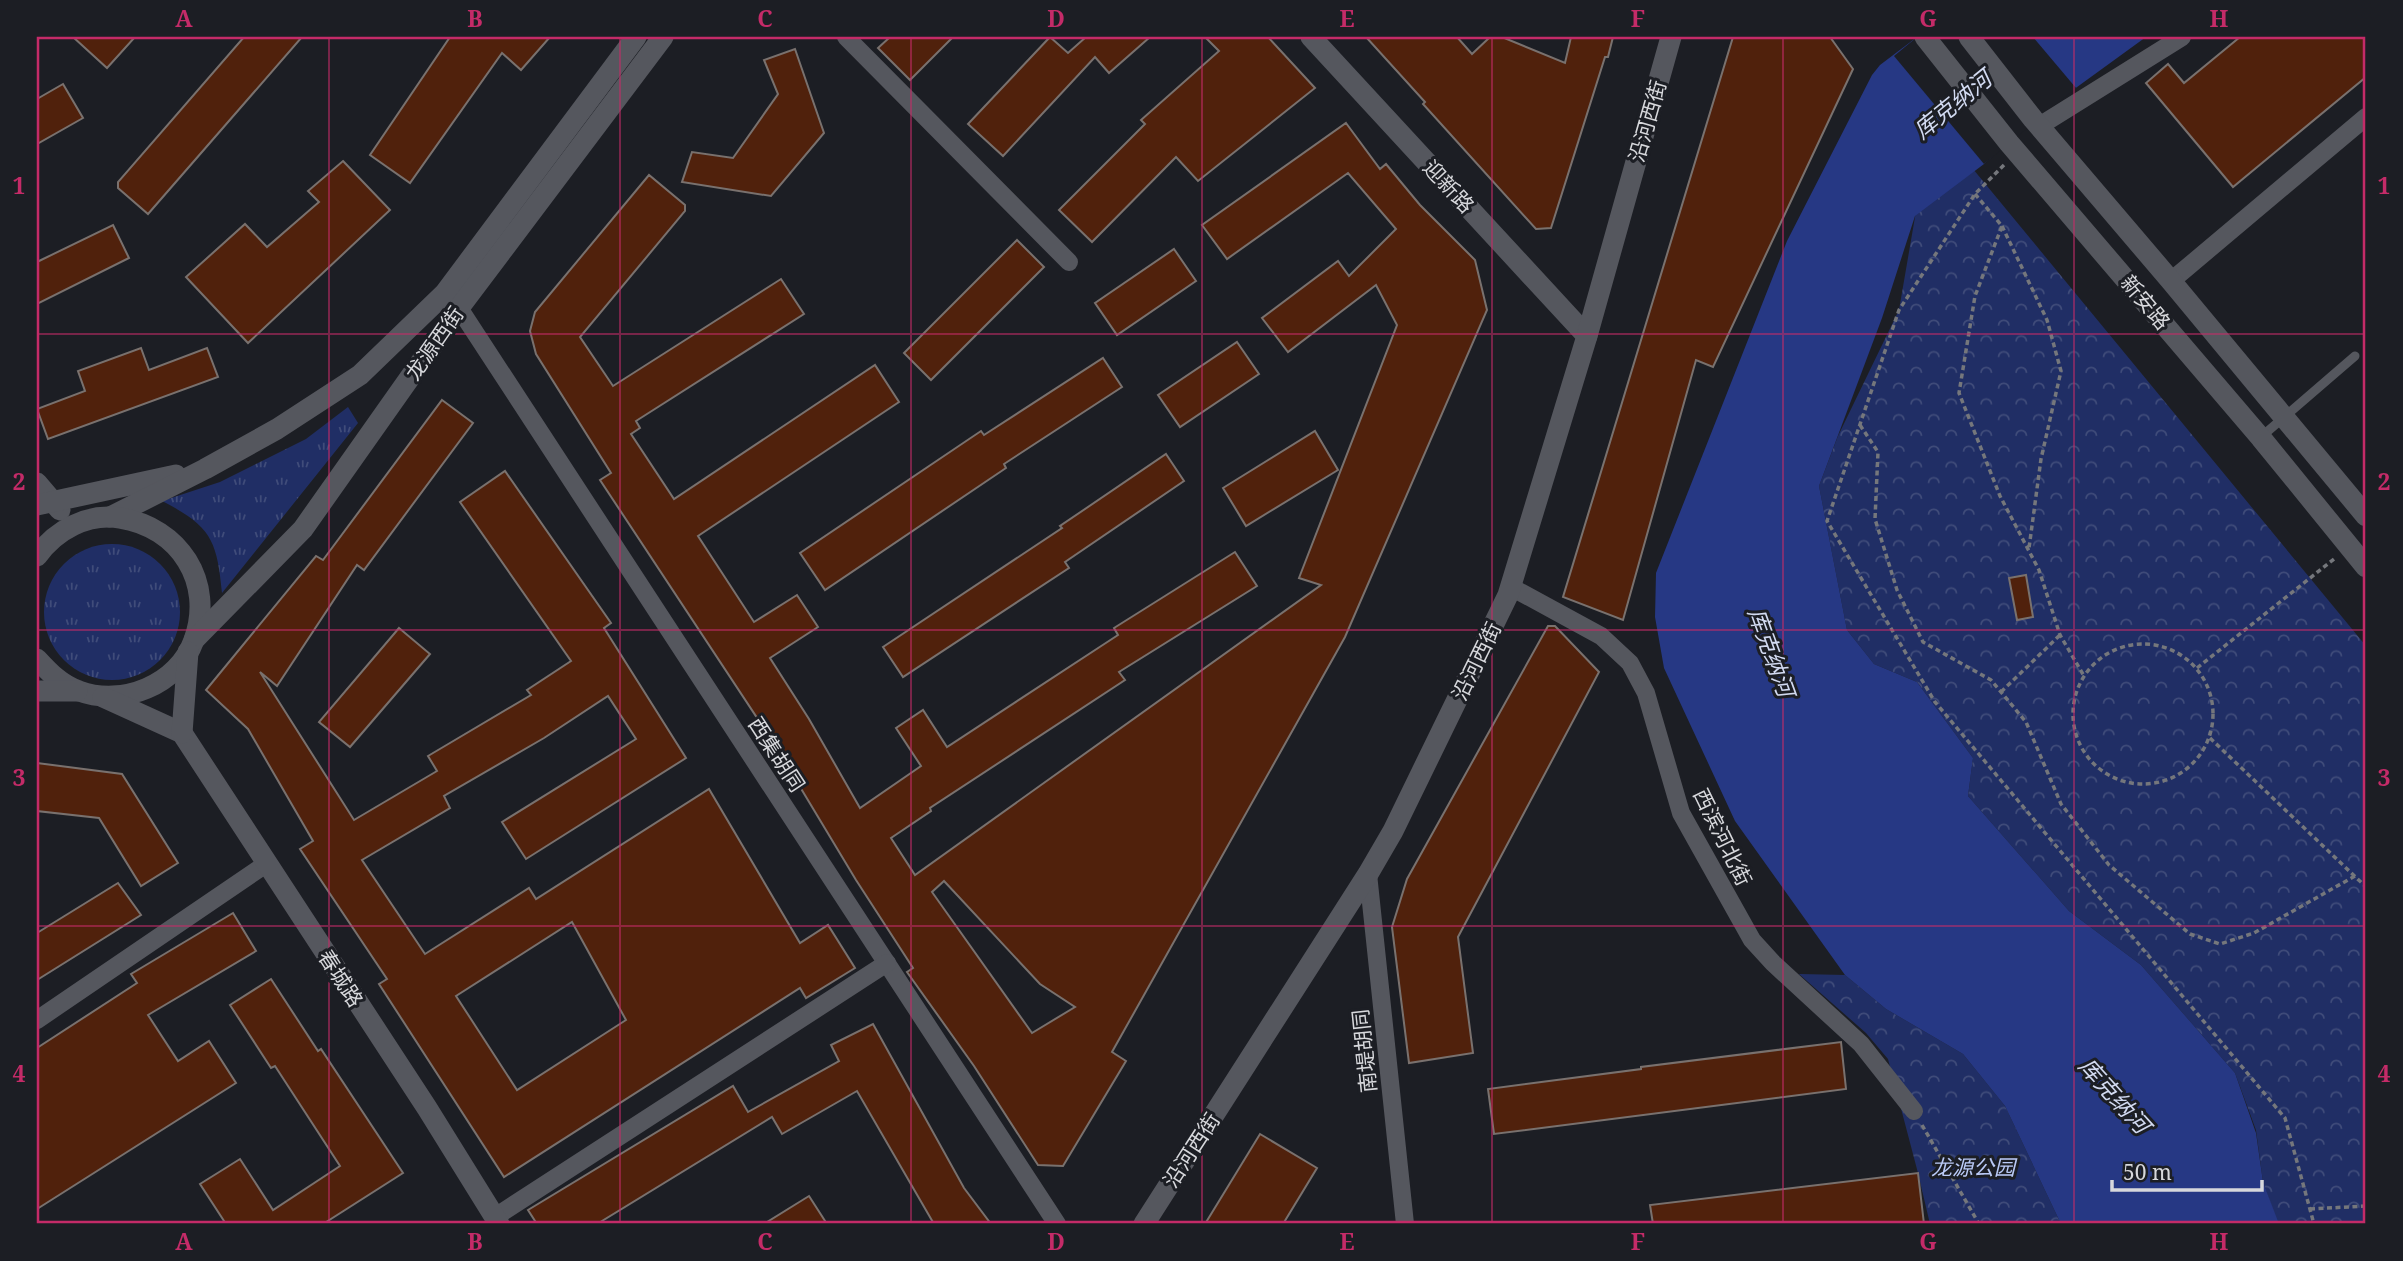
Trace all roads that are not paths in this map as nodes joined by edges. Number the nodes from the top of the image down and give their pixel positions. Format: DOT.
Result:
graph roads {
  1 [pos="636,37"];
  2 [pos="663,37"];
  3 [pos="846,37"];
  4 [pos="1311,37"];
  5 [pos="1671,37"];
  6 [pos="1925,37"];
  7 [pos="1969,37"];
  8 [pos="2182,37"];
  9 [pos="2366,117"];
  10 [pos="2037,122"];
  11 [pos="1069,262"];
  12 [pos="2171,281"];
  13 [pos="459,308"];
  14 [pos="1587,336"];
  15 [pos="2355,356"];
  16 [pos="2285,417"];
  17 [pos="2261,438"];
  18 [pos="205,469"];
  19 [pos="37,483"];
  20 [pos="45,503"];
  21 [pos="2366,516"];
  22 [pos="110,517"];
  23 [pos="72,525"];
  24 [pos="39,548"];
  25 [pos="2366,567"];
  26 [pos="1511,587"];
  27 [pos="191,646"];
  28 [pos="37,659"];
  29 [pos="37,691"];
  30 [pos="78,691"];
  31 [pos="103,697"];
  32 [pos="182,733"];
  33 [pos="266,864"];
  34 [pos="1368,874"];
  35 [pos="887,963"];
  36 [pos="37,1020"];
  37 [pos="1914,1111"];
  38 [pos="497,1221"];
  39 [pos="1057,1224"];
  40 [pos="1144,1224"];
  41 [pos="1405,1224"];
  1 -- 18 [label="main road, 龙源西街"];
  2 -- 13 [label="main road, 龙源西街"];
  3 -- 11 [label="street"];
  4 -- 14 [label="main road, 迎新路"];
  5 -- 14 [label="main road, 沿河西街"];
  6 -- 17 [label="main road, 新安路"];
  7 -- 10 [label="main road, 新安路"];
  8 -- 10 [label="street"];
  9 -- 12 [label="street"];
  10 -- 12 [label="main road, 新安路"];
  12 -- 16 [label="main road, 新安路"];
  13 -- 27 [label="main road, 龙源西街"];
  13 -- 35 [label="street, 西集胡同"];
  14 -- 26 [label="main road, 沿河西街"];
  15 -- 16 [label="lane"];
  16 -- 17 [label="lane"];
  16 -- 21 [label="main road, 新安路"];
  17 -- 25 [label="main road, 新安路"];
  18 -- 20 [label="main road"];
  18 -- 22 [label="main road, 龙源西街"];
  19 -- 20 [label="main road"];
  20 -- 23 [label="main road"];
  22 -- 23 [label="main road"];
  22 -- 27 [label="main road"];
  23 -- 24 [label="main road"];
  26 -- 34 [label="main road, 沿河西街"];
  26 -- 37 [label="street, 西滨河北街"];
  27 -- 31 [label="main road, 龙源西街"];
  27 -- 32 [label="main road"];
  28 -- 30 [label="main road"];
  29 -- 30 [label="main road"];
  30 -- 31 [label="main road"];
  31 -- 32 [label="main road"];
  32 -- 33 [label="main road, 春城路"];
  33 -- 36 [label="street"];
  33 -- 38 [label="main road, 春城路"];
  34 -- 40 [label="main road, 沿河西街"];
  34 -- 41 [label="street, 南堤胡同"];
  35 -- 38 [label="street"];
  35 -- 39 [label="street, 西集胡同"];
}
